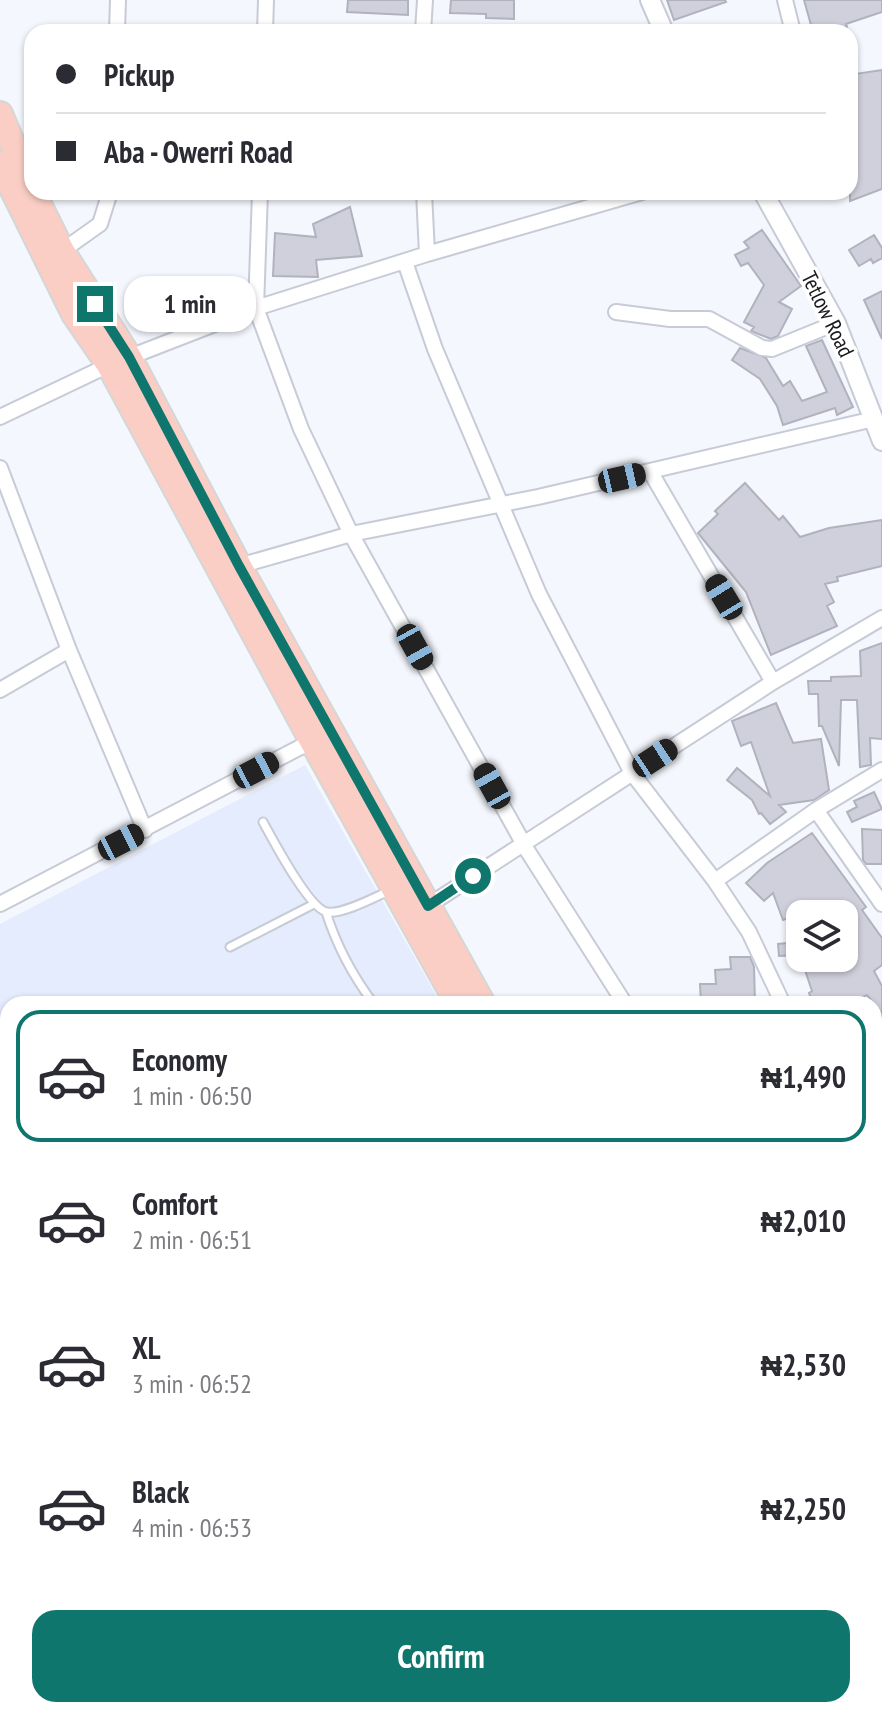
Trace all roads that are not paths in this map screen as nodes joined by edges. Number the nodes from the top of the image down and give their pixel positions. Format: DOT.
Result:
graph roads {
  1 [pos="118,0"];
  2 [pos="266,0"];
  3 [pos="425,0"];
  4 [pos="650,0"];
  5 [pos="785,0"];
  6 [pos="117,24"];
  7 [pos="265,24"];
  8 [pos="424,24"];
  9 [pos="660,24"];
  10 [pos="791,24"];
  11 [pos="0,114"];
  12 [pos="0,164"];
  13 [pos="24,172"];
  14 [pos="36,200"];
  15 [pos="108,200"];
  16 [pos="260,200"];
  17 [pos="424,200"];
  18 [pos="614,200"];
  19 [pos="767,200"];
  20 [pos="62,251"];
  21 [pos="427,254"];
  22 [pos="405,262"];
  23 [pos="256,308"];
  24 [pos="616,312"];
  25 [pos="836,323"];
  26 [pos="119,361"];
  27 [pos="0,417"];
  28 [pos="874,419"];
  29 [pos="882,441"];
  30 [pos="0,468"];
  31 [pos="650,471"];
  32 [pos="499,504"];
  33 [pos="351,534"];
  34 [pos="239,566"];
  35 [pos="882,618"];
  36 [pos="69,650"];
  37 [pos="773,682"];
  38 [pos="0,690"];
  39 [pos="312,741"];
  40 [pos="882,770"];
  41 [pos="632,773"];
  42 [pos="816,810"];
  43 [pos="263,822"];
  44 [pos="145,830"];
  45 [pos="523,842"];
  46 [pos="715,881"];
  47 [pos="393,889"];
  48 [pos="0,904"];
  49 [pos="882,904"];
  50 [pos="312,905"];
  51 [pos="326,912"];
  52 [pos="418,912"];
  53 [pos="230,947"];
  54 [pos="369,996"];
  55 [pos="455,996"];
  56 [pos="477,996"];
  57 [pos="620,996"];
  58 [pos="779,996"];
  1 -- 6 [label="street"];
  2 -- 7 [label="street"];
  3 -- 8 [label="street"];
  4 -- 9 [label="street"];
  5 -- 10 [label="street"];
  11 -- 13 [label="highway"];
  12 -- 26 [label="highway"];
  14 -- 20 [label="highway"];
  15 -- 20 [label="street"];
  16 -- 23 [label="street"];
  17 -- 21 [label="street"];
  18 -- 21 [label="street"];
  19 -- 25 [label="street, Tetlow Road"];
  20 -- 26 [label="highway"];
  21 -- 22 [label="street"];
  22 -- 23 [label="street"];
  22 -- 32 [label="street"];
  23 -- 26 [label="street"];
  23 -- 33 [label="street"];
  24 -- 25 [label="street"];
  25 -- 28 [label="street, Tetlow Road"];
  26 -- 27 [label="street"];
  26 -- 34 [label="highway"];
  26 -- 39 [label="highway"];
  28 -- 29 [label="street, Tetlow Road"];
  28 -- 31 [label="street"];
  30 -- 36 [label="street"];
  31 -- 32 [label="street"];
  31 -- 37 [label="street"];
  32 -- 33 [label="street"];
  32 -- 41 [label="street"];
  33 -- 34 [label="street"];
  33 -- 45 [label="street"];
  34 -- 52 [label="highway"];
  35 -- 37 [label="street"];
  36 -- 38 [label="street"];
  36 -- 44 [label="street"];
  37 -- 41 [label="street"];
  39 -- 44 [label="street"];
  39 -- 47 [label="highway"];
  40 -- 42 [label="street"];
  41 -- 45 [label="street"];
  41 -- 46 [label="street"];
  42 -- 46 [label="street"];
  42 -- 49 [label="street"];
  43 -- 50 [label="lane"];
  44 -- 48 [label="street"];
  45 -- 52 [label="street"];
  45 -- 57 [label="street"];
  46 -- 58 [label="street"];
  47 -- 51 [label="lane"];
  47 -- 52 [label="highway"];
  50 -- 51 [label="lane"];
  50 -- 53 [label="lane"];
  51 -- 54 [label="lane"];
  52 -- 55 [label="highway"];
  52 -- 56 [label="highway"];
}
